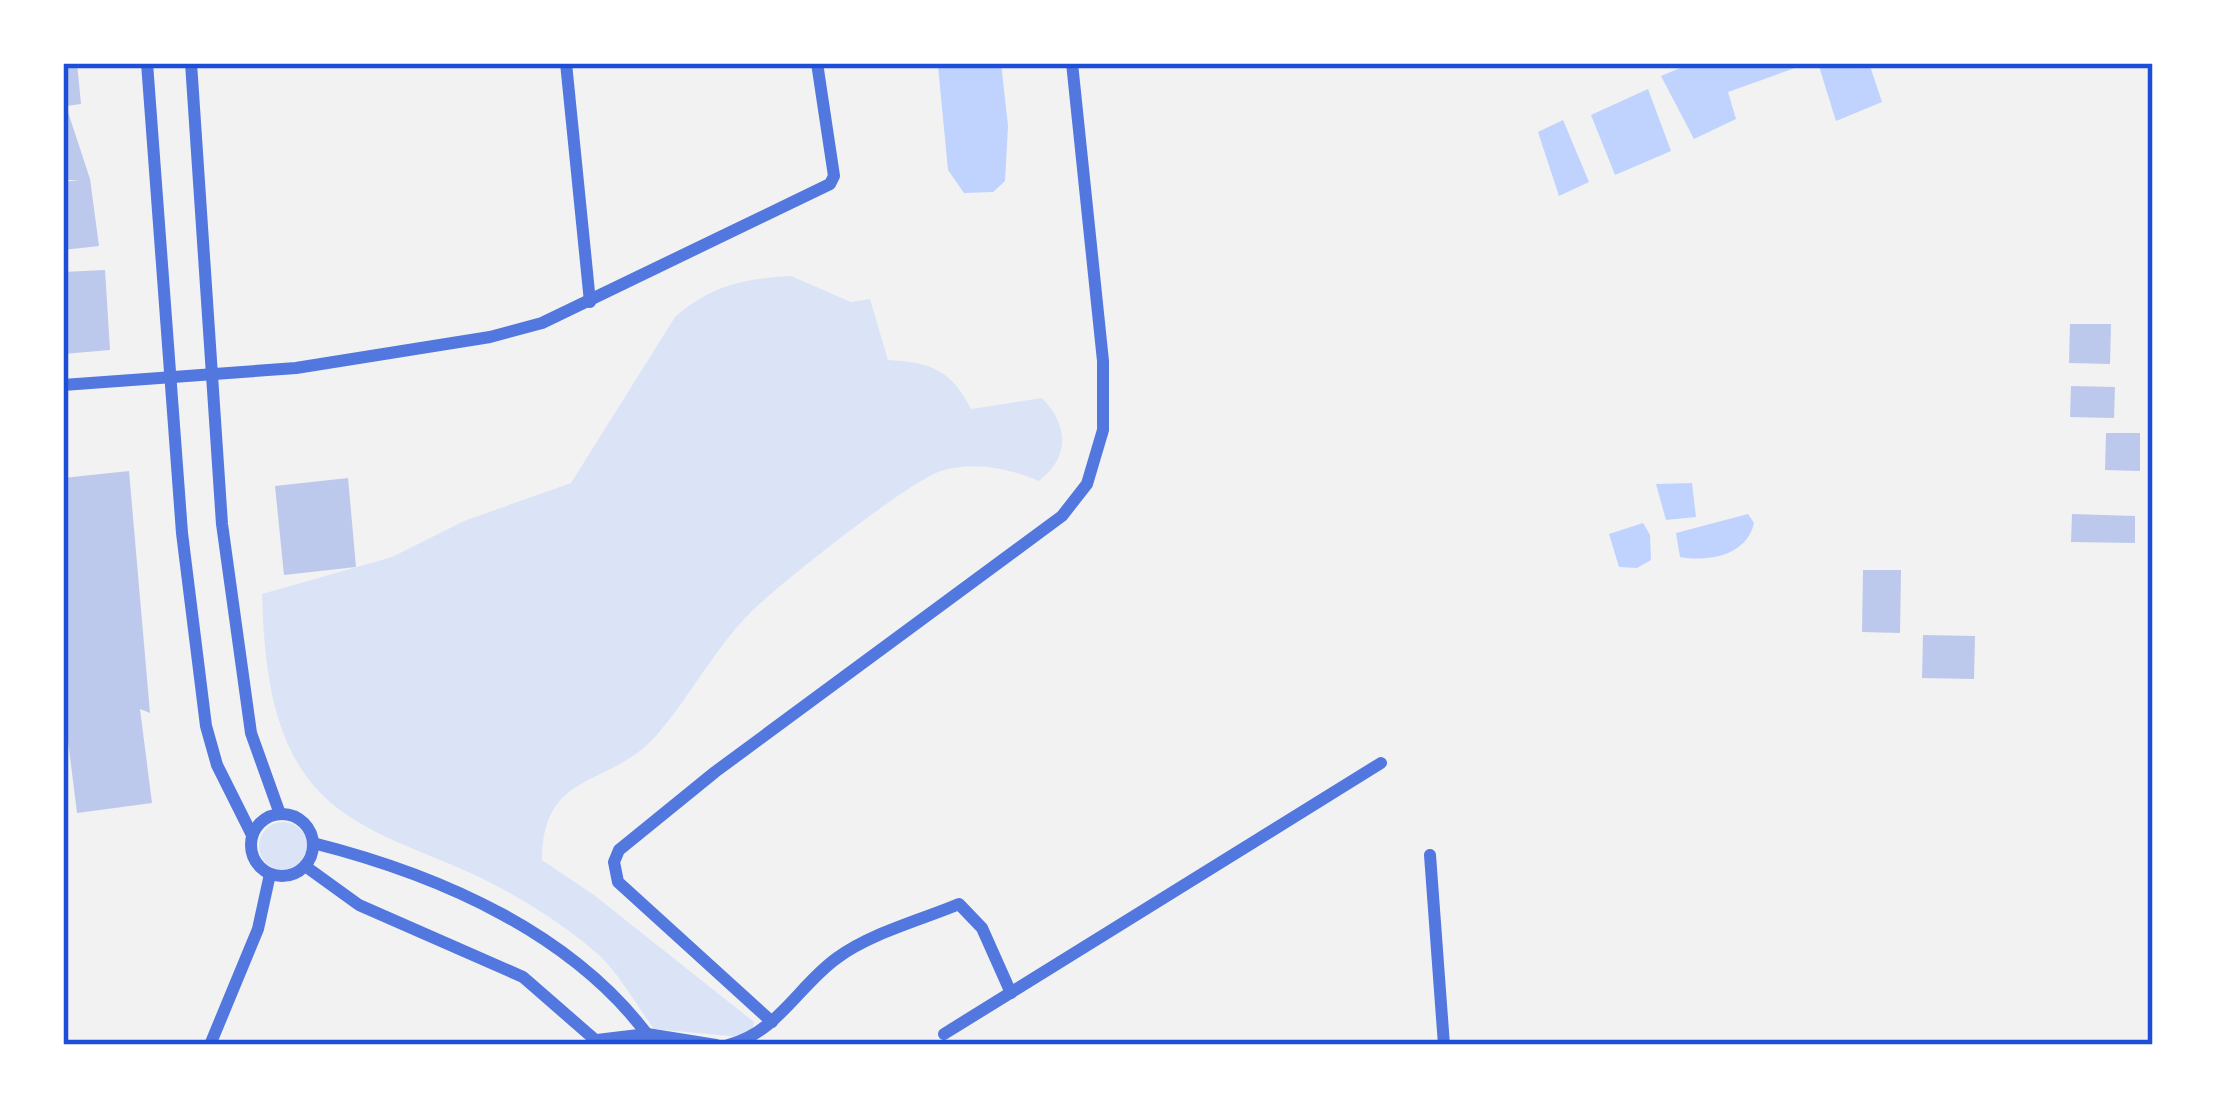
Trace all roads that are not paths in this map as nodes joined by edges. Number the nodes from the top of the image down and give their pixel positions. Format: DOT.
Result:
graph roads {
  1 [pos="147,63"];
  2 [pos="190,63"];
  3 [pos="566,63"];
  4 [pos="817,63"];
  5 [pos="1072,63"];
  6 [pos="590,302"];
  7 [pos="214,374"];
  8 [pos="170,376"];
  9 [pos="63,385"];
  10 [pos="1381,763"];
  11 [pos="280,814"];
  12 [pos="253,835"];
  13 [pos="313,843"];
  14 [pos="1430,855"];
  15 [pos="305,866"];
  16 [pos="270,874"];
  17 [pos="1011,993"];
  18 [pos="772,1022"];
  19 [pos="944,1034"];
  20 [pos="651,1040"];
  21 [pos="599,1042"];
  22 [pos="210,1045"];
  23 [pos="716,1045"];
  24 [pos="728,1045"];
  25 [pos="1444,1045"];
  1 -- 8 [label="street"];
  2 -- 7 [label="street"];
  3 -- 6 [label="street"];
  4 -- 6 [label="street"];
  5 -- 18 [label="street"];
  6 -- 7 [label="street"];
  7 -- 8 [label="street"];
  7 -- 11 [label="street"];
  8 -- 9 [label="street"];
  8 -- 12 [label="street"];
  10 -- 17 [label="street"];
  11 -- 12 [label="street"];
  11 -- 13 [label="street"];
  12 -- 16 [label="street"];
  13 -- 15 [label="street"];
  13 -- 20 [label="street"];
  14 -- 25 [label="street"];
  15 -- 16 [label="street"];
  15 -- 21 [label="street"];
  16 -- 22 [label="street"];
  17 -- 18 [label="street"];
  17 -- 19 [label="street"];
  18 -- 24 [label="street"];
  20 -- 21 [label="street"];
  20 -- 23 [label="street"];
}
